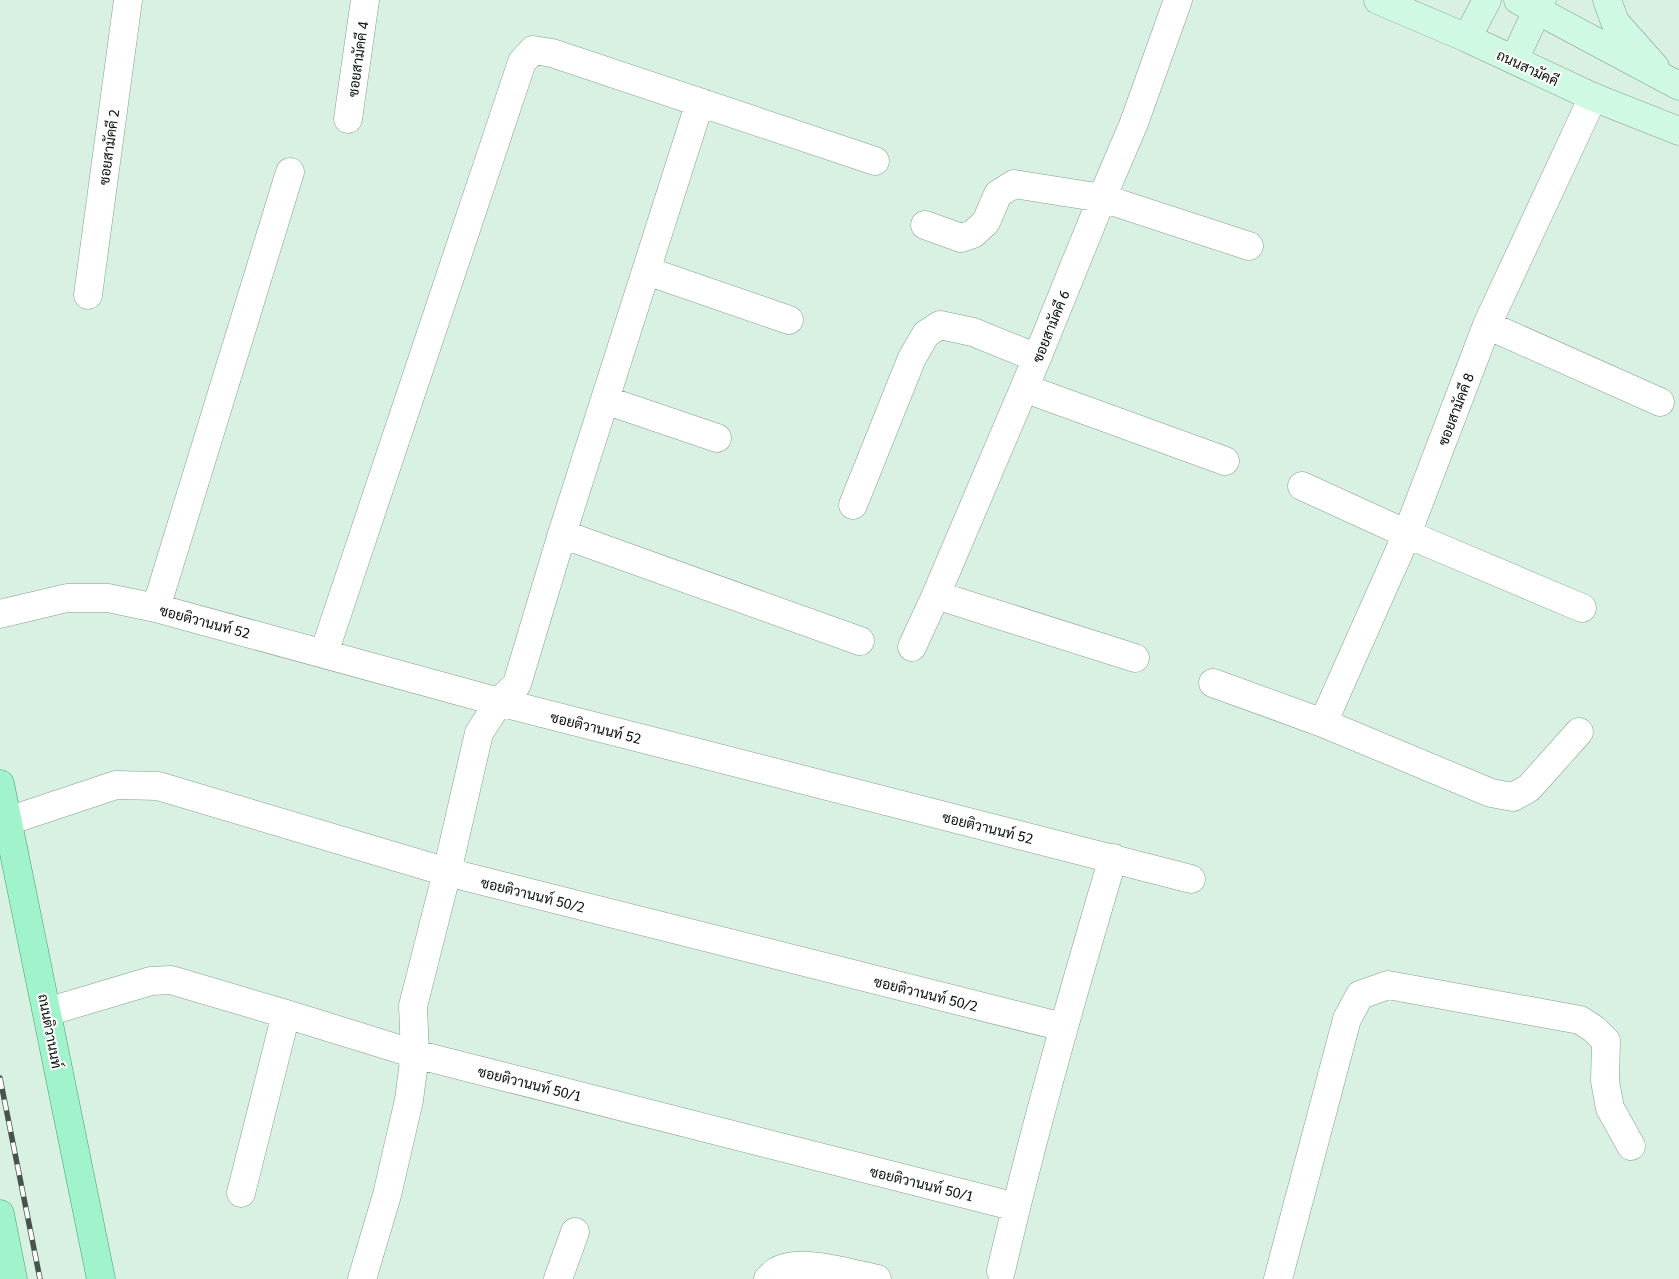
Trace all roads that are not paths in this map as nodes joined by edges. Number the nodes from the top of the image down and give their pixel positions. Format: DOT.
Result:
graph roads {
  1 [pos="128,0"];
  2 [pos="365,0"];
  3 [pos="1178,0"];
  4 [pos="1378,0"];
  5 [pos="1487,0"];
  6 [pos="1607,0"];
  7 [pos="1533,3"];
  8 [pos="1467,38"];
  9 [pos="1514,60"];
  10 [pos="1674,84"];
  11 [pos="1593,97"];
  12 [pos="700,102"];
  13 [pos="348,119"];
  14 [pos="1679,131"];
  15 [pos="874,161"];
  16 [pos="290,172"];
  17 [pos="1102,198"];
  18 [pos="925,225"];
  19 [pos="1248,246"];
  20 [pos="647,270"];
  21 [pos="88,295"];
  22 [pos="789,320"];
  23 [pos="1487,325"];
  24 [pos="1037,358"];
  25 [pos="1024,388"];
  26 [pos="605,400"];
  27 [pos="1660,402"];
  28 [pos="717,438"];
  29 [pos="1225,461"];
  30 [pos="1302,486"];
  31 [pos="853,505"];
  32 [pos="562,534"];
  33 [pos="1407,534"];
  34 [pos="936,595"];
  35 [pos="156,608"];
  36 [pos="1582,608"];
  37 [pos="0,614"];
  38 [pos="860,642"];
  39 [pos="912,647"];
  40 [pos="324,653"];
  41 [pos="1135,658"];
  42 [pos="1213,683"];
  43 [pos="499,702"];
  44 [pos="1323,723"];
  45 [pos="1579,732"];
  46 [pos="0,784"];
  47 [pos="8,821"];
  48 [pos="1113,858"];
  49 [pos="447,872"];
  50 [pos="1191,879"];
  51 [pos="48,1012"];
  52 [pos="286,1014"];
  53 [pos="1063,1027"];
  54 [pos="415,1054"];
  55 [pos="1632,1146"];
  56 [pos="241,1193"];
  57 [pos="1016,1207"];
  58 [pos="0,1214"];
  59 [pos="575,1232"];
  60 [pos="1001,1271"];
  61 [pos="773,1275"];
  62 [pos="13,1279"];
  63 [pos="101,1279"];
  64 [pos="362,1279"];
  65 [pos="558,1279"];
  66 [pos="877,1279"];
  67 [pos="1278,1279"];
  1 -- 21 [label="street, ซอยสามัคคี 2"];
  2 -- 13 [label="street, ซอยสามัคคี 4"];
  3 -- 17 [label="street, ซอยสามัคคี 6"];
  4 -- 8 [label="main road, ถนนสามัคคี"];
  5 -- 8 [label="main road"];
  6 -- 10 [label="main road"];
  7 -- 9 [label="main road"];
  7 -- 10 [label="main road"];
  8 -- 9 [label="main road, ถนนสามัคคี"];
  9 -- 11 [label="main road, ถนนสามัคคี"];
  11 -- 14 [label="main road, ถนนสามัคคี"];
  11 -- 23 [label="street, ซอยสามัคคี 8"];
  12 -- 15 [label="street"];
  12 -- 20 [label="street"];
  12 -- 40 [label="street"];
  16 -- 35 [label="street"];
  17 -- 18 [label="street"];
  17 -- 19 [label="street"];
  17 -- 24 [label="street, ซอยสามัคคี 6"];
  20 -- 22 [label="street"];
  20 -- 26 [label="street"];
  23 -- 27 [label="street"];
  23 -- 33 [label="street, ซอยสามัคคี 8"];
  24 -- 25 [label="street, ซอยสามัคคี 6"];
  24 -- 31 [label="street"];
  25 -- 29 [label="street"];
  25 -- 34 [label="street, ซอยสามัคคี 6"];
  26 -- 28 [label="street"];
  26 -- 32 [label="street"];
  30 -- 33 [label="street"];
  32 -- 38 [label="street"];
  32 -- 43 [label="street"];
  33 -- 36 [label="street"];
  33 -- 44 [label="street, ซอยสามัคคี 8"];
  34 -- 39 [label="street, ซอยสามัคคี 6"];
  34 -- 41 [label="street"];
  35 -- 37 [label="street, ซอยติวานนท์ 52"];
  35 -- 40 [label="street, ซอยติวานนท์ 52"];
  40 -- 43 [label="street, ซอยติวานนท์ 52"];
  42 -- 44 [label="street"];
  43 -- 48 [label="street, ซอยติวานนท์ 52"];
  43 -- 49 [label="street"];
  44 -- 45 [label="street"];
  46 -- 47 [label="main road, ถนนติวานนท์"];
  47 -- 49 [label="street, ซอยติวานนท์ 50/2"];
  47 -- 51 [label="main road, ถนนติวานนท์"];
  48 -- 50 [label="street, ซอยติวานนท์ 52"];
  48 -- 53 [label="street"];
  49 -- 53 [label="street, ซอยติวานนท์ 50/2"];
  49 -- 54 [label="street"];
  51 -- 52 [label="street, ซอยติวานนท์ 50/1"];
  51 -- 63 [label="main road, ถนนติวานนท์"];
  52 -- 54 [label="street, ซอยติวานนท์ 50/1"];
  52 -- 56 [label="street"];
  53 -- 57 [label="street"];
  54 -- 57 [label="street, ซอยติวานนท์ 50/1"];
  54 -- 64 [label="street"];
  55 -- 67 [label="street"];
  57 -- 60 [label="street"];
  58 -- 62 [label="main road"];
  59 -- 65 [label="street"];
  61 -- 66 [label="street"];
}
